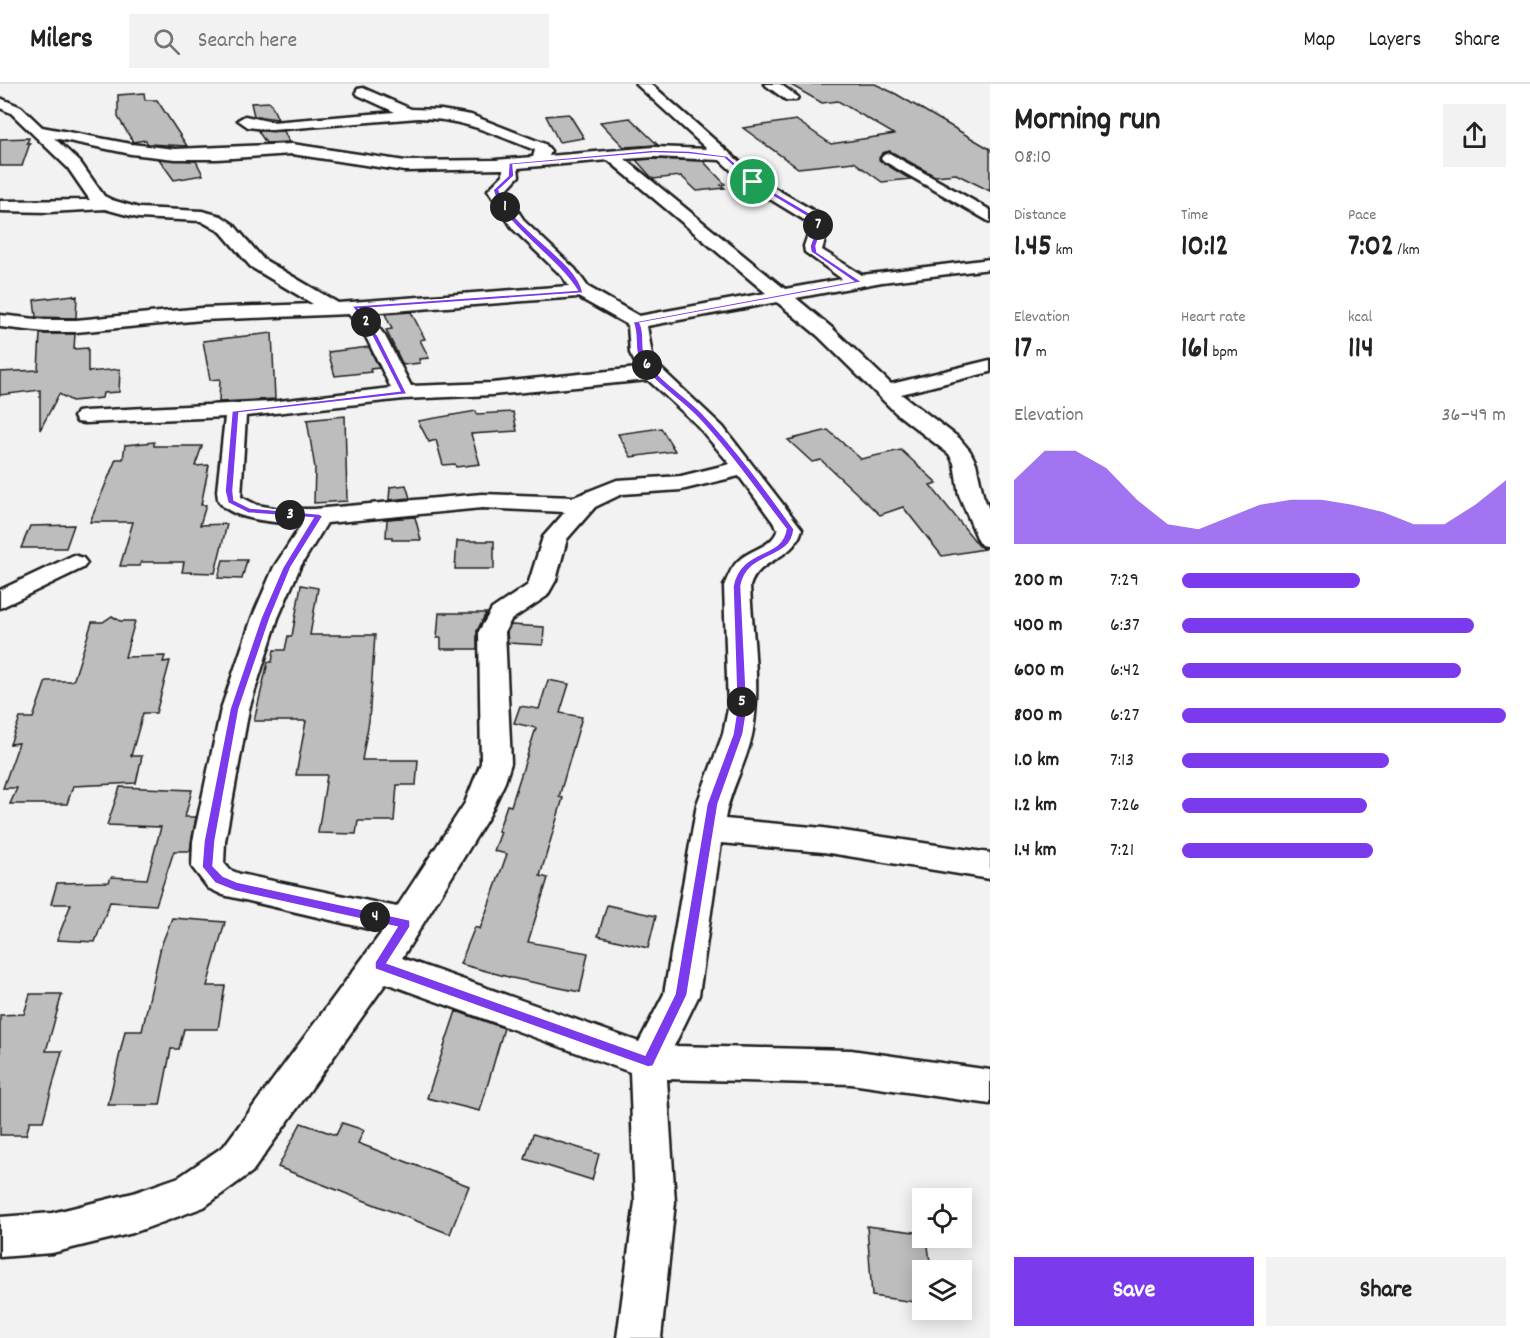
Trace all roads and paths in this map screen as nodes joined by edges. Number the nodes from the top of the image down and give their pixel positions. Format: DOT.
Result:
graph roads {
  1 [pos="643,84"];
  2 [pos="771,84"];
  3 [pos="363,92"];
  4 [pos="791,97"];
  5 [pos="0,102"];
  6 [pos="418,114"];
  7 [pos="245,120"];
  8 [pos="9,124"];
  9 [pos="32,125"];
  10 [pos="611,154"];
  11 [pos="725,157"];
  12 [pos="889,158"];
  13 [pos="540,160"];
  14 [pos="510,164"];
  15 [pos="106,204"];
  16 [pos="0,206"];
  17 [pos="990,217"];
  18 [pos="990,264"];
  19 [pos="858,282"];
  20 [pos="581,291"];
  21 [pos="780,296"];
  22 [pos="344,308"];
  23 [pos="0,321"];
  24 [pos="636,322"];
  25 [pos="990,366"];
  26 [pos="652,373"];
  27 [pos="887,391"];
  28 [pos="404,393"];
  29 [pos="236,411"];
  30 [pos="85,417"];
  31 [pos="744,468"];
  32 [pos="587,502"];
  33 [pos="319,516"];
  34 [pos="990,540"];
  35 [pos="74,563"];
  36 [pos="0,600"];
  37 [pos="709,830"];
  38 [pos="990,866"];
  39 [pos="406,924"];
  40 [pos="379,965"];
  41 [pos="648,1062"];
  42 [pos="990,1088"];
  43 [pos="0,1237"];
  44 [pos="639,1338"];
  1 -- 11 [label="street"];
  2 -- 4 [label="street"];
  3 -- 6 [label="street"];
  5 -- 9 [label="street"];
  6 -- 7 [label="street"];
  6 -- 13 [label="street"];
  8 -- 9 [label="street"];
  9 -- 14 [label="street"];
  9 -- 15 [label="street"];
  10 -- 11 [label="street"];
  10 -- 13 [label="street"];
  10 -- 21 [label="street"];
  11 -- 19 [label="street"];
  12 -- 17 [label="street"];
  13 -- 14 [label="street"];
  14 -- 20 [label="street"];
  15 -- 16 [label="street"];
  15 -- 22 [label="street"];
  18 -- 19 [label="street"];
  19 -- 21 [label="street"];
  20 -- 22 [label="street"];
  20 -- 24 [label="street"];
  21 -- 24 [label="street"];
  21 -- 27 [label="street"];
  22 -- 23 [label="street"];
  22 -- 28 [label="street"];
  24 -- 26 [label="street"];
  25 -- 27 [label="street"];
  26 -- 28 [label="street"];
  26 -- 31 [label="street"];
  27 -- 34 [label="street"];
  28 -- 29 [label="street"];
  29 -- 30 [label="street"];
  29 -- 33 [label="street"];
  31 -- 32 [label="street"];
  31 -- 37 [label="street"];
  32 -- 33 [label="street"];
  32 -- 39 [label="street"];
  33 -- 39 [label="street"];
  35 -- 36 [label="street"];
  37 -- 38 [label="street"];
  37 -- 41 [label="street"];
  39 -- 40 [label="street"];
  40 -- 41 [label="street"];
  40 -- 43 [label="street"];
  41 -- 42 [label="street"];
  41 -- 44 [label="street"];
}
